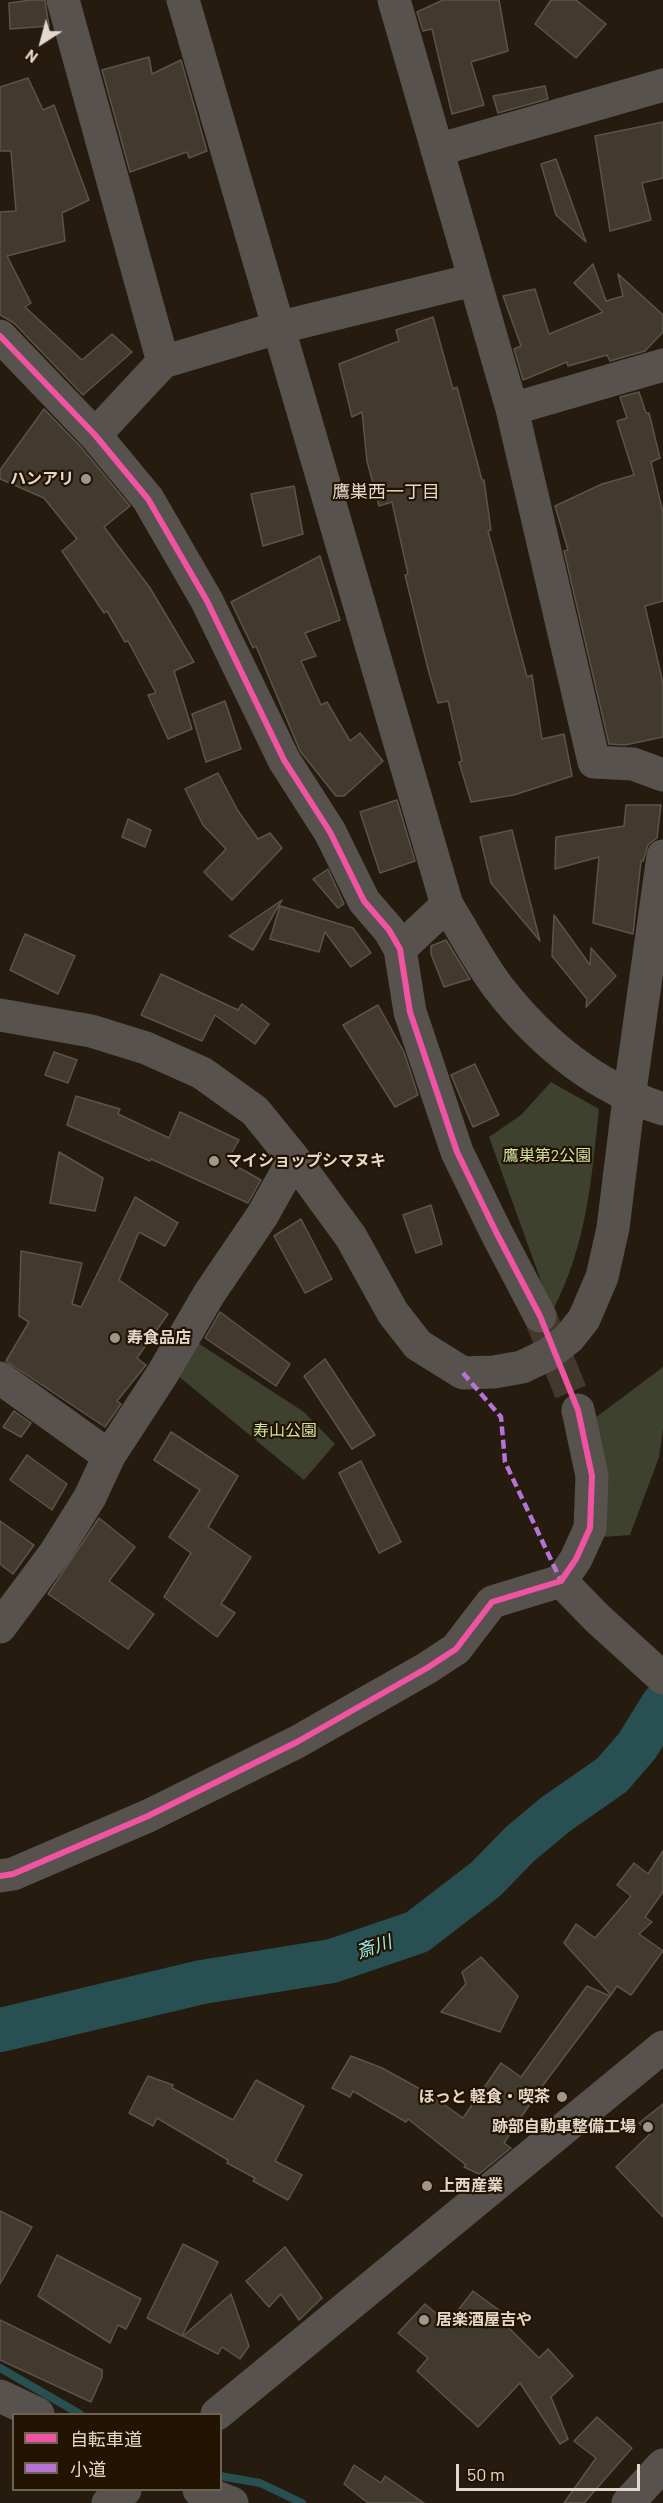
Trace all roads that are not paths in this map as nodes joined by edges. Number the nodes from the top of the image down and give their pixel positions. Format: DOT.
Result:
graph roads {
  1 [pos="63,0"];
  2 [pos="183,0"];
  3 [pos="394,0"];
  4 [pos="663,85"];
  5 [pos="437,150"];
  6 [pos="473,280"];
  7 [pos="277,328"];
  8 [pos="0,336"];
  9 [pos="163,362"];
  10 [pos="663,365"];
  11 [pos="512,409"];
  12 [pos="95,435"];
  13 [pos="663,775"];
  14 [pos="663,856"];
  15 [pos="447,904"];
  16 [pos="400,949"];
  17 [pos="0,1016"];
  18 [pos="629,1098"];
  19 [pos="663,1109"];
  20 [pos="294,1159"];
  21 [pos="540,1316"];
  22 [pos="0,1378"];
  23 [pos="578,1410"];
  24 [pos="109,1456"];
  25 [pos="561,1581"];
  26 [pos="0,1627"];
  27 [pos="663,1678"];
  28 [pos="0,1875"];
  29 [pos="663,2047"];
  30 [pos="0,2396"];
  31 [pos="34,2413"];
  32 [pos="219,2413"];
  33 [pos="663,2465"];
  34 [pos="124,2491"];
  35 [pos="202,2491"];
  36 [pos="108,2503"];
  37 [pos="232,2503"];
  38 [pos="628,2503"];
  1 -- 9 [label="street"];
  2 -- 7 [label="street"];
  3 -- 5 [label="street"];
  4 -- 5 [label="street"];
  5 -- 6 [label="street"];
  6 -- 7 [label="street"];
  6 -- 11 [label="street"];
  7 -- 9 [label="street"];
  7 -- 15 [label="street"];
  8 -- 12 [label="street"];
  9 -- 12 [label="street"];
  10 -- 11 [label="street"];
  11 -- 13 [label="street"];
  12 -- 16 [label="street"];
  14 -- 18 [label="street"];
  15 -- 16 [label="street"];
  15 -- 18 [label="street"];
  16 -- 21 [label="street"];
  17 -- 20 [label="street"];
  18 -- 19 [label="street"];
  18 -- 20 [label="street"];
  20 -- 24 [label="street"];
  22 -- 24 [label="street"];
  23 -- 25 [label="street"];
  24 -- 26 [label="street"];
  25 -- 27 [label="street"];
  25 -- 28 [label="street"];
  29 -- 32 [label="street"];
  30 -- 31 [label="street"];
  33 -- 38 [label="street"];
  34 -- 36 [label="street"];
  35 -- 37 [label="street"];
}
